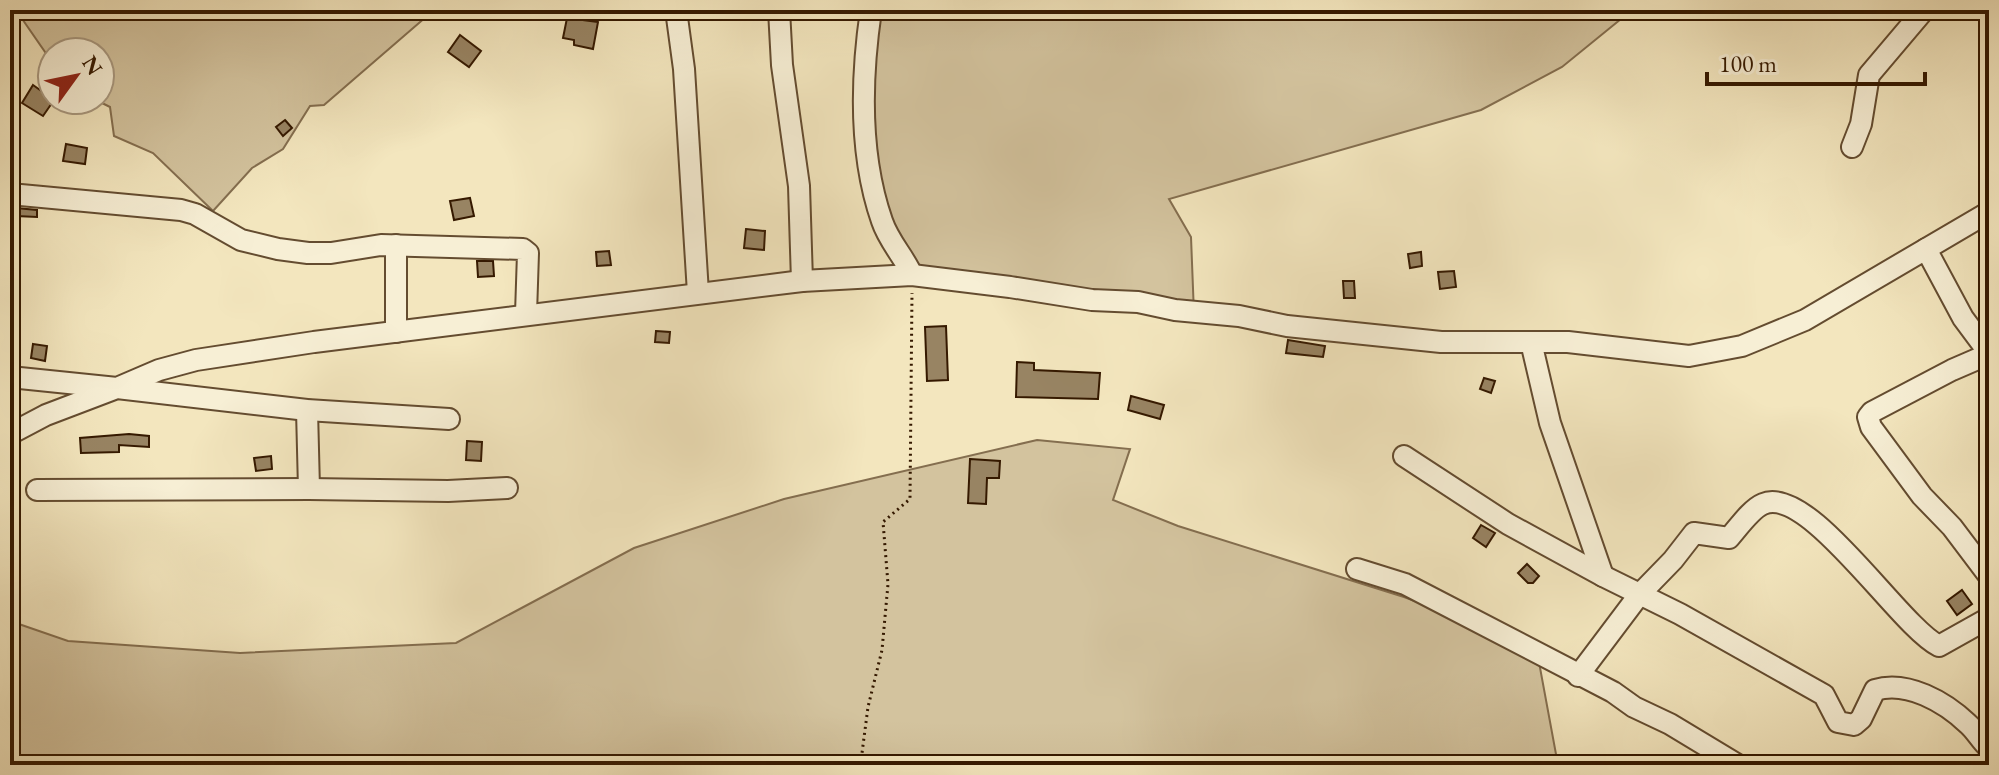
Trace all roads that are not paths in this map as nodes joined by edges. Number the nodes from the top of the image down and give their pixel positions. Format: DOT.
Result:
graph roads {
  1 [pos="676,10"];
  2 [pos="779,10"];
  3 [pos="871,10"];
  4 [pos="1924,10"];
  5 [pos="1852,147"];
  6 [pos="10,194"];
  7 [pos="1989,212"];
  8 [pos="396,245"];
  9 [pos="1926,249"];
  10 [pos="912,275"];
  11 [pos="802,281"];
  12 [pos="698,293"];
  13 [pos="526,314"];
  14 [pos="396,332"];
  15 [pos="1531,342"];
  16 [pos="1989,353"];
  17 [pos="10,377"];
  18 [pos="117,388"];
  19 [pos="307,410"];
  20 [pos="449,419"];
  21 [pos="10,434"];
  22 [pos="1404,456"];
  23 [pos="507,488"];
  24 [pos="309,489"];
  25 [pos="37,490"];
  26 [pos="1357,569"];
  27 [pos="1603,576"];
  28 [pos="1989,576"];
  29 [pos="1639,595"];
  30 [pos="1989,618"];
  31 [pos="1578,676"];
  32 [pos="1989,748"];
  33 [pos="1738,765"];
  1 -- 12 [label="street"];
  2 -- 11 [label="street"];
  3 -- 10 [label="street"];
  4 -- 5 [label="street"];
  6 -- 8 [label="street"];
  7 -- 9 [label="street"];
  8 -- 13 [label="street"];
  8 -- 14 [label="street"];
  9 -- 15 [label="street"];
  9 -- 16 [label="street"];
  10 -- 11 [label="street"];
  10 -- 15 [label="street"];
  11 -- 12 [label="street"];
  12 -- 13 [label="street"];
  13 -- 14 [label="street"];
  14 -- 18 [label="street"];
  15 -- 27 [label="street"];
  16 -- 28 [label="street"];
  17 -- 18 [label="street"];
  18 -- 19 [label="street"];
  18 -- 21 [label="street"];
  19 -- 20 [label="street"];
  19 -- 24 [label="street"];
  22 -- 27 [label="street"];
  23 -- 24 [label="street"];
  24 -- 25 [label="street"];
  26 -- 31 [label="street"];
  27 -- 29 [label="street"];
  29 -- 30 [label="street"];
  29 -- 31 [label="street"];
  29 -- 32 [label="street"];
  31 -- 33 [label="street"];
}
